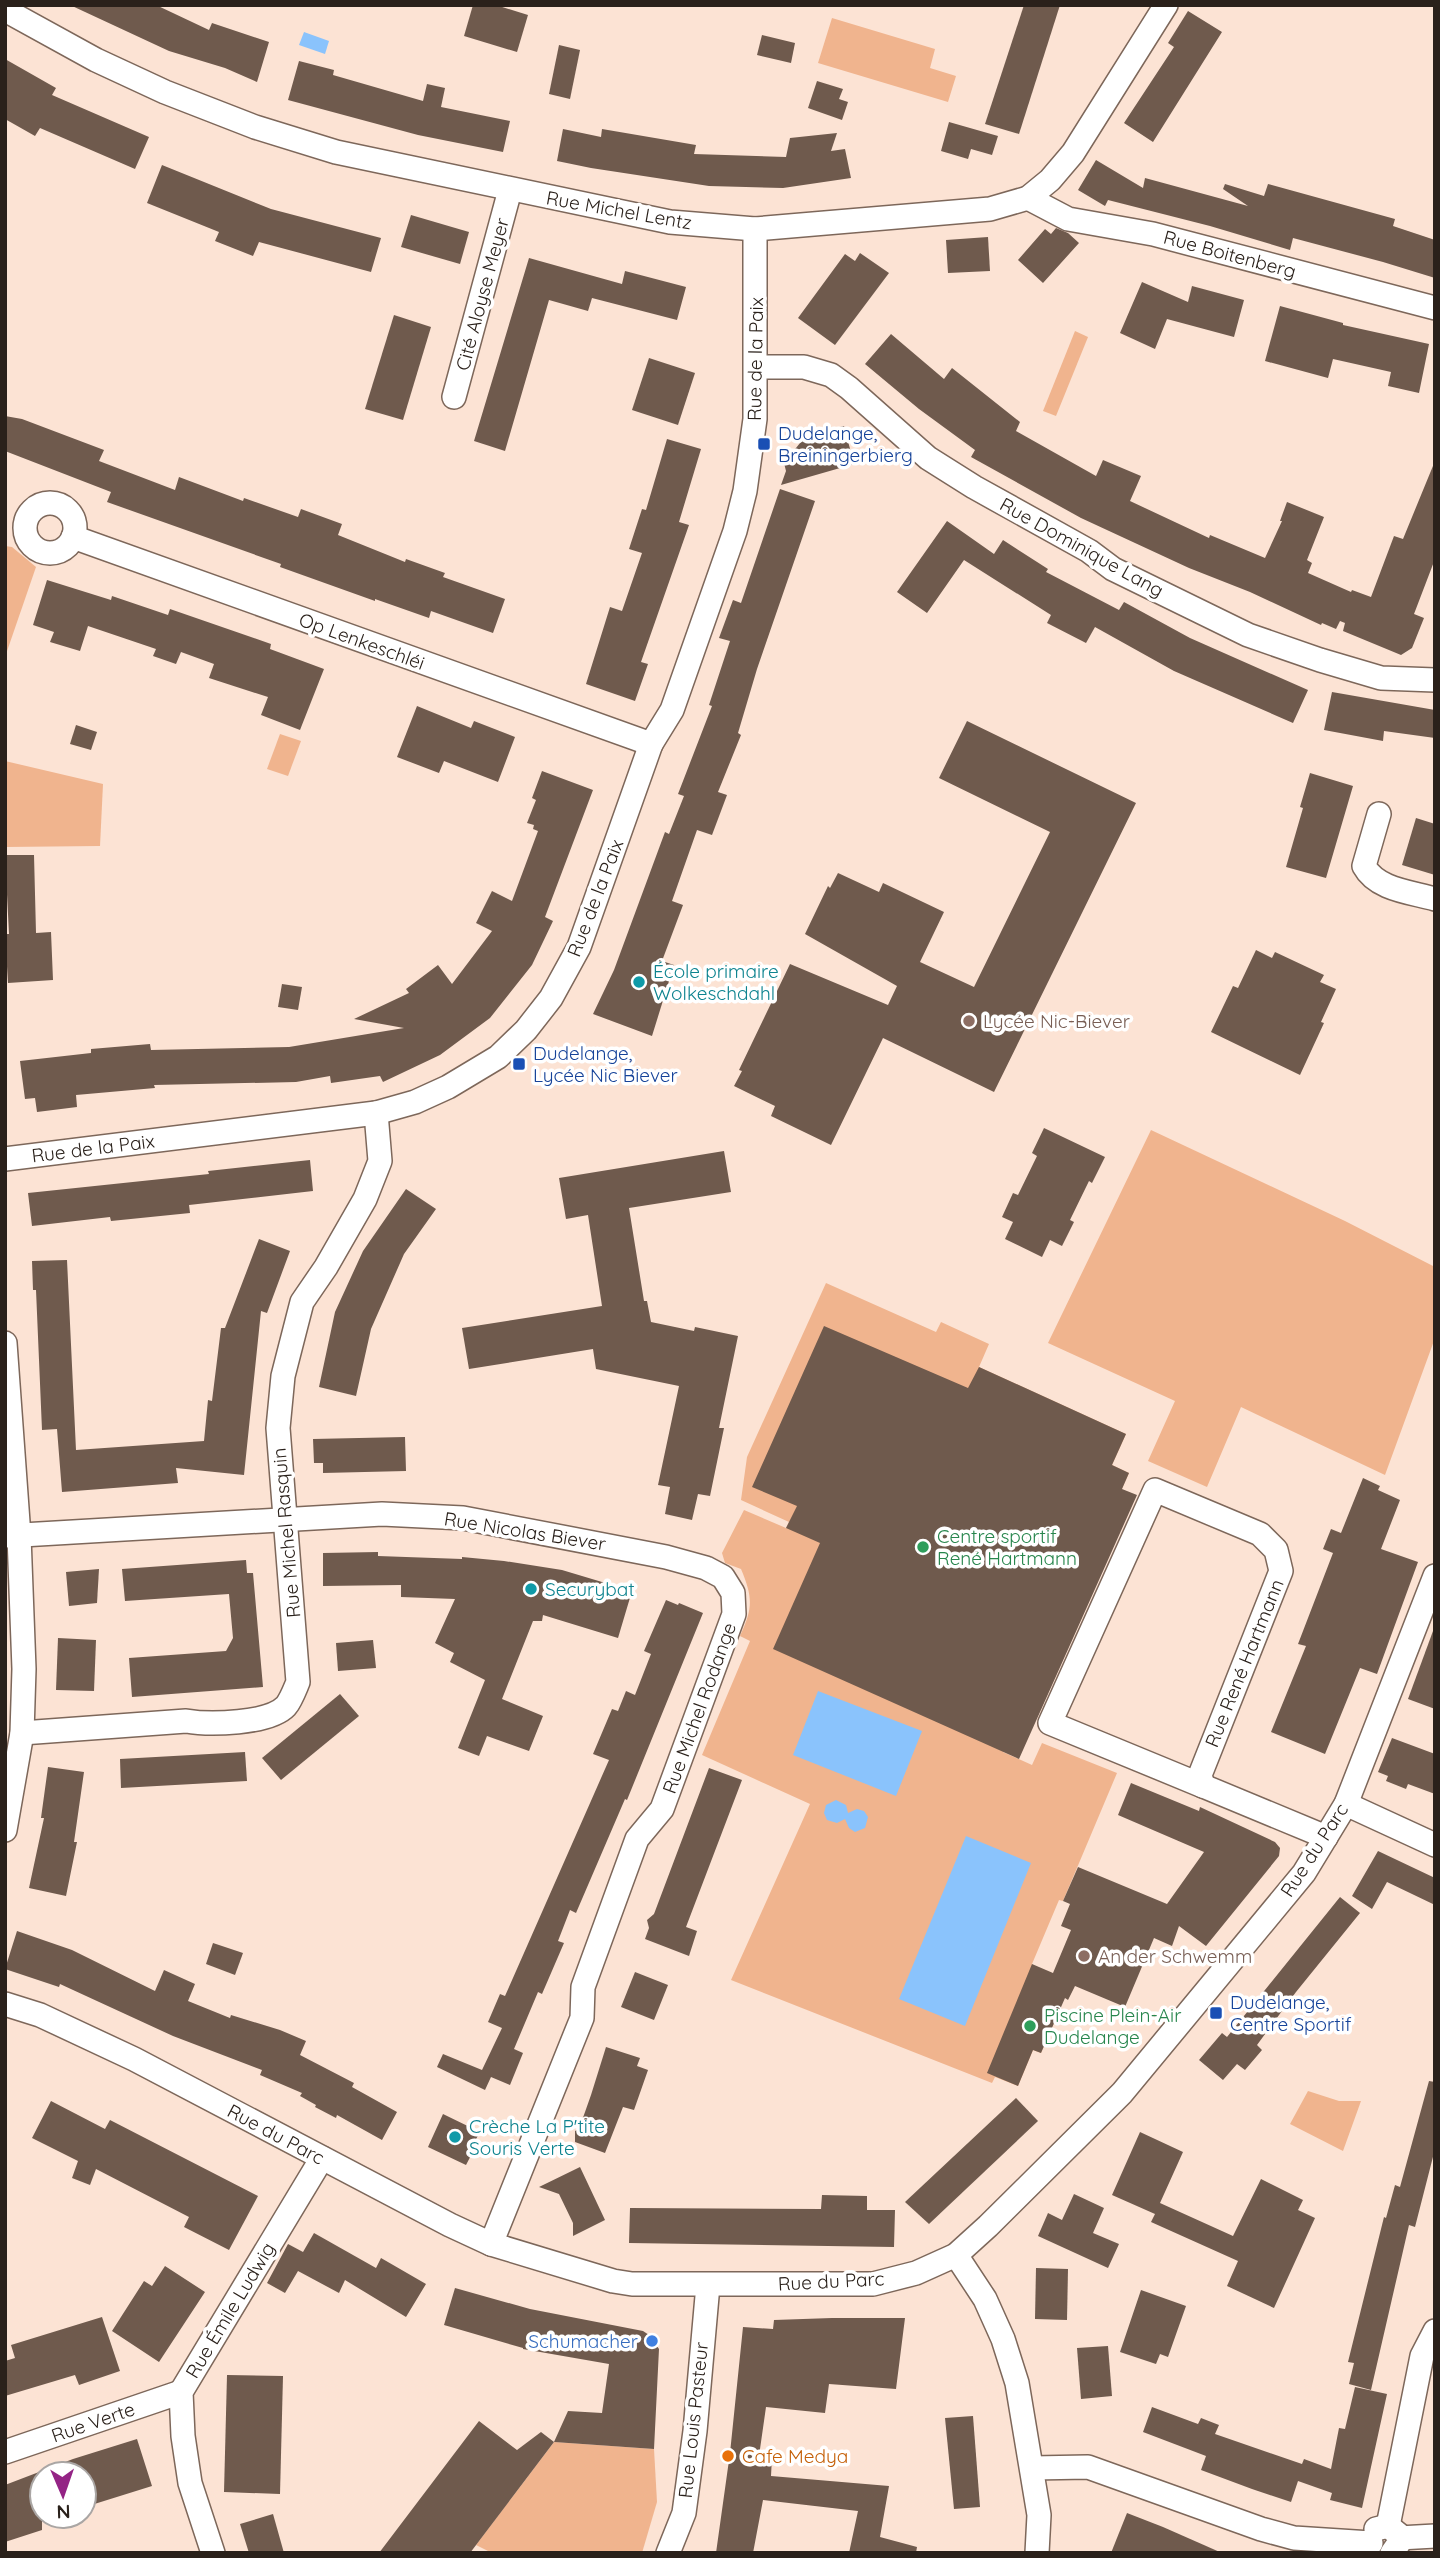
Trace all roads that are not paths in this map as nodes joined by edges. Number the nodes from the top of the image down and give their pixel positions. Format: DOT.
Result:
graph roads {
  1 [pos="1166,5"];
  2 [pos="5,9"];
  3 [pos="510,190"];
  4 [pos="1028,198"];
  5 [pos="755,229"];
  6 [pos="1435,308"];
  7 [pos="756,367"];
  8 [pos="454,397"];
  9 [pos="15,521"];
  10 [pos="73,537"];
  11 [pos="1435,680"];
  12 [pos="651,744"];
  13 [pos="1379,814"];
  14 [pos="1435,900"];
  15 [pos="376,1113"];
  16 [pos="5,1159"];
  17 [pos="5,1343"];
  18 [pos="285,1518"];
  19 [pos="12,1536"];
  20 [pos="706,1568"];
  21 [pos="1435,1576"];
  22 [pos="22,1732"];
  23 [pos="1203,1786"];
  24 [pos="1346,1804"];
  25 [pos="5,1830"];
  26 [pos="1326,1837"];
  27 [pos="1435,1845"];
  28 [pos="5,2004"];
  29 [pos="322,2158"];
  30 [pos="491,2244"];
  31 [pos="956,2255"];
  32 [pos="708,2285"];
  33 [pos="1435,2331"];
  34 [pos="181,2392"];
  35 [pos="5,2452"];
  36 [pos="1032,2468"];
  37 [pos="1435,2536"];
  38 [pos="1393,2539"];
  39 [pos="1374,2548"];
  40 [pos="213,2553"];
  41 [pos="667,2553"];
  42 [pos="1037,2553"];
  1 -- 4 [label="street, Rue Michel Lentz"];
  2 -- 3 [label="street, Rue Michel Lentz"];
  3 -- 5 [label="street, Rue Michel Lentz"];
  3 -- 8 [label="street, Cité Aloyse Meyer"];
  4 -- 5 [label="street, Rue Michel Lentz"];
  4 -- 6 [label="street, Rue Boitenberg"];
  5 -- 7 [label="street, Rue de la Paix"];
  7 -- 11 [label="street, Rue Dominique Lang"];
  7 -- 12 [label="street, Rue de la Paix"];
  9 -- 10 [label="street"];
  9 -- 10 [label="street"];
  10 -- 12 [label="street, Op Lenkeschléi"];
  12 -- 15 [label="street, Rue de la Paix"];
  13 -- 14 [label="street"];
  15 -- 16 [label="street, Rue de la Paix"];
  15 -- 18 [label="street, Rue Michel Rasquin"];
  17 -- 19 [label="street"];
  18 -- 19 [label="street, Rue Nicolas Biever"];
  18 -- 20 [label="street, Rue Nicolas Biever"];
  18 -- 22 [label="street, Rue Michel Rasquin"];
  19 -- 22 [label="street"];
  20 -- 30 [label="street, Rue Michel Rodange"];
  21 -- 24 [label="street, Rue du Parc"];
  22 -- 25 [label="street"];
  23 -- 23 [label="street, Rue René Hartmann"];
  23 -- 26 [label="street"];
  24 -- 26 [label="street, Rue du Parc"];
  24 -- 27 [label="street"];
  26 -- 31 [label="street, Rue du Parc"];
  28 -- 29 [label="street, Rue du Parc"];
  29 -- 30 [label="street, Rue du Parc"];
  29 -- 34 [label="street, Rue Émile Ludwig"];
  30 -- 32 [label="street, Rue du Parc"];
  31 -- 32 [label="street, Rue du Parc"];
  31 -- 36 [label="street"];
  32 -- 41 [label="street, Rue Louis Pasteur"];
  33 -- 38 [label="street"];
  34 -- 35 [label="street, Rue Verte"];
  34 -- 40 [label="street, Rue Émile Ludwig"];
  36 -- 39 [label="street"];
  36 -- 42 [label="street"];
  37 -- 38 [label="street"];
  38 -- 39 [label="street"];
}
